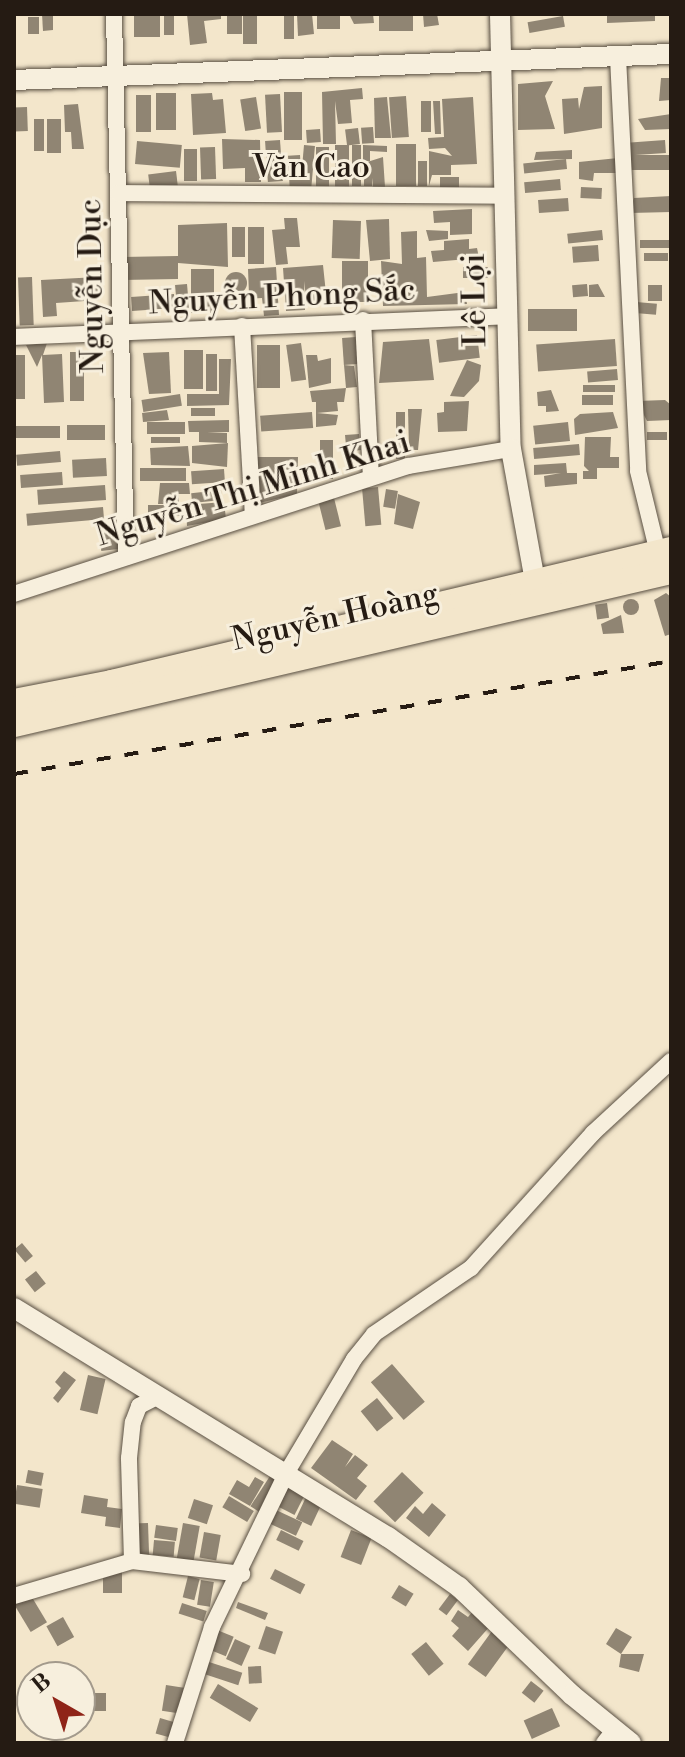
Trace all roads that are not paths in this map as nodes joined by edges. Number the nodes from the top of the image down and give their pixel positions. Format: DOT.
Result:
graph roads {
  1 [pos="114,14"];
  2 [pos="500,14"];
  3 [pos="671,54"];
  4 [pos="618,57"];
  5 [pos="502,59"];
  6 [pos="115,76"];
  7 [pos="14,80"];
  8 [pos="118,193"];
  9 [pos="503,196"];
  10 [pos="505,316"];
  11 [pos="363,320"];
  12 [pos="242,326"];
  13 [pos="121,332"];
  14 [pos="14,337"];
  15 [pos="511,449"];
  16 [pos="371,477"];
  17 [pos="253,515"];
  18 [pos="126,557"];
  19 [pos="667,558"];
  20 [pos="535,581"];
  21 [pos="14,594"];
  22 [pos="14,702"];
  23 [pos="14,724"];
  24 [pos="671,1061"];
  25 [pos="14,1308"];
  26 [pos="155,1398"];
  27 [pos="287,1472"];
  28 [pos="132,1561"];
  29 [pos="242,1574"];
  30 [pos="14,1596"];
  31 [pos="609,1736"];
  32 [pos="175,1743"];
  33 [pos="631,1743"];
  1 -- 6 [label="street, Nguyễn Dục"];
  2 -- 5 [label="street, Lê Lợi"];
  3 -- 4 [label="street"];
  4 -- 5 [label="street"];
  4 -- 19 [label="street"];
  5 -- 6 [label="street"];
  5 -- 9 [label="street, Lê Lợi"];
  6 -- 7 [label="street"];
  6 -- 8 [label="street, Nguyễn Dục"];
  8 -- 9 [label="street, Văn Cao"];
  8 -- 13 [label="street, Nguyễn Dục"];
  9 -- 10 [label="street, Lê Lợi"];
  10 -- 11 [label="street, Nguyễn Phong Sắc"];
  10 -- 15 [label="street, Lê Lợi"];
  11 -- 12 [label="street, Nguyễn Phong Sắc"];
  11 -- 16 [label="street"];
  12 -- 13 [label="street, Nguyễn Phong Sắc"];
  12 -- 17 [label="street"];
  13 -- 14 [label="street, Nguyễn Phong Sắc"];
  13 -- 18 [label="street, Nguyễn Dục"];
  15 -- 16 [label="street, Nguyễn Thị Minh Khai"];
  15 -- 20 [label="street, Lê Lợi"];
  16 -- 17 [label="street, Nguyễn Thị Minh Khai"];
  17 -- 18 [label="street, Nguyễn Thị Minh Khai"];
  18 -- 21 [label="street, Nguyễn Thị Minh Khai"];
  19 -- 20 [label="highway, Nguyễn Hoàng"];
  19 -- 23 [label="highway, Nguyễn Hoàng"];
  20 -- 22 [label="highway, Nguyễn Hoàng"];
  24 -- 27 [label="street"];
  25 -- 26 [label="street"];
  26 -- 27 [label="street"];
  26 -- 28 [label="street"];
  27 -- 29 [label="street"];
  27 -- 31 [label="street"];
  28 -- 29 [label="street"];
  28 -- 30 [label="street"];
  29 -- 32 [label="street"];
  31 -- 33 [label="street"];
}
